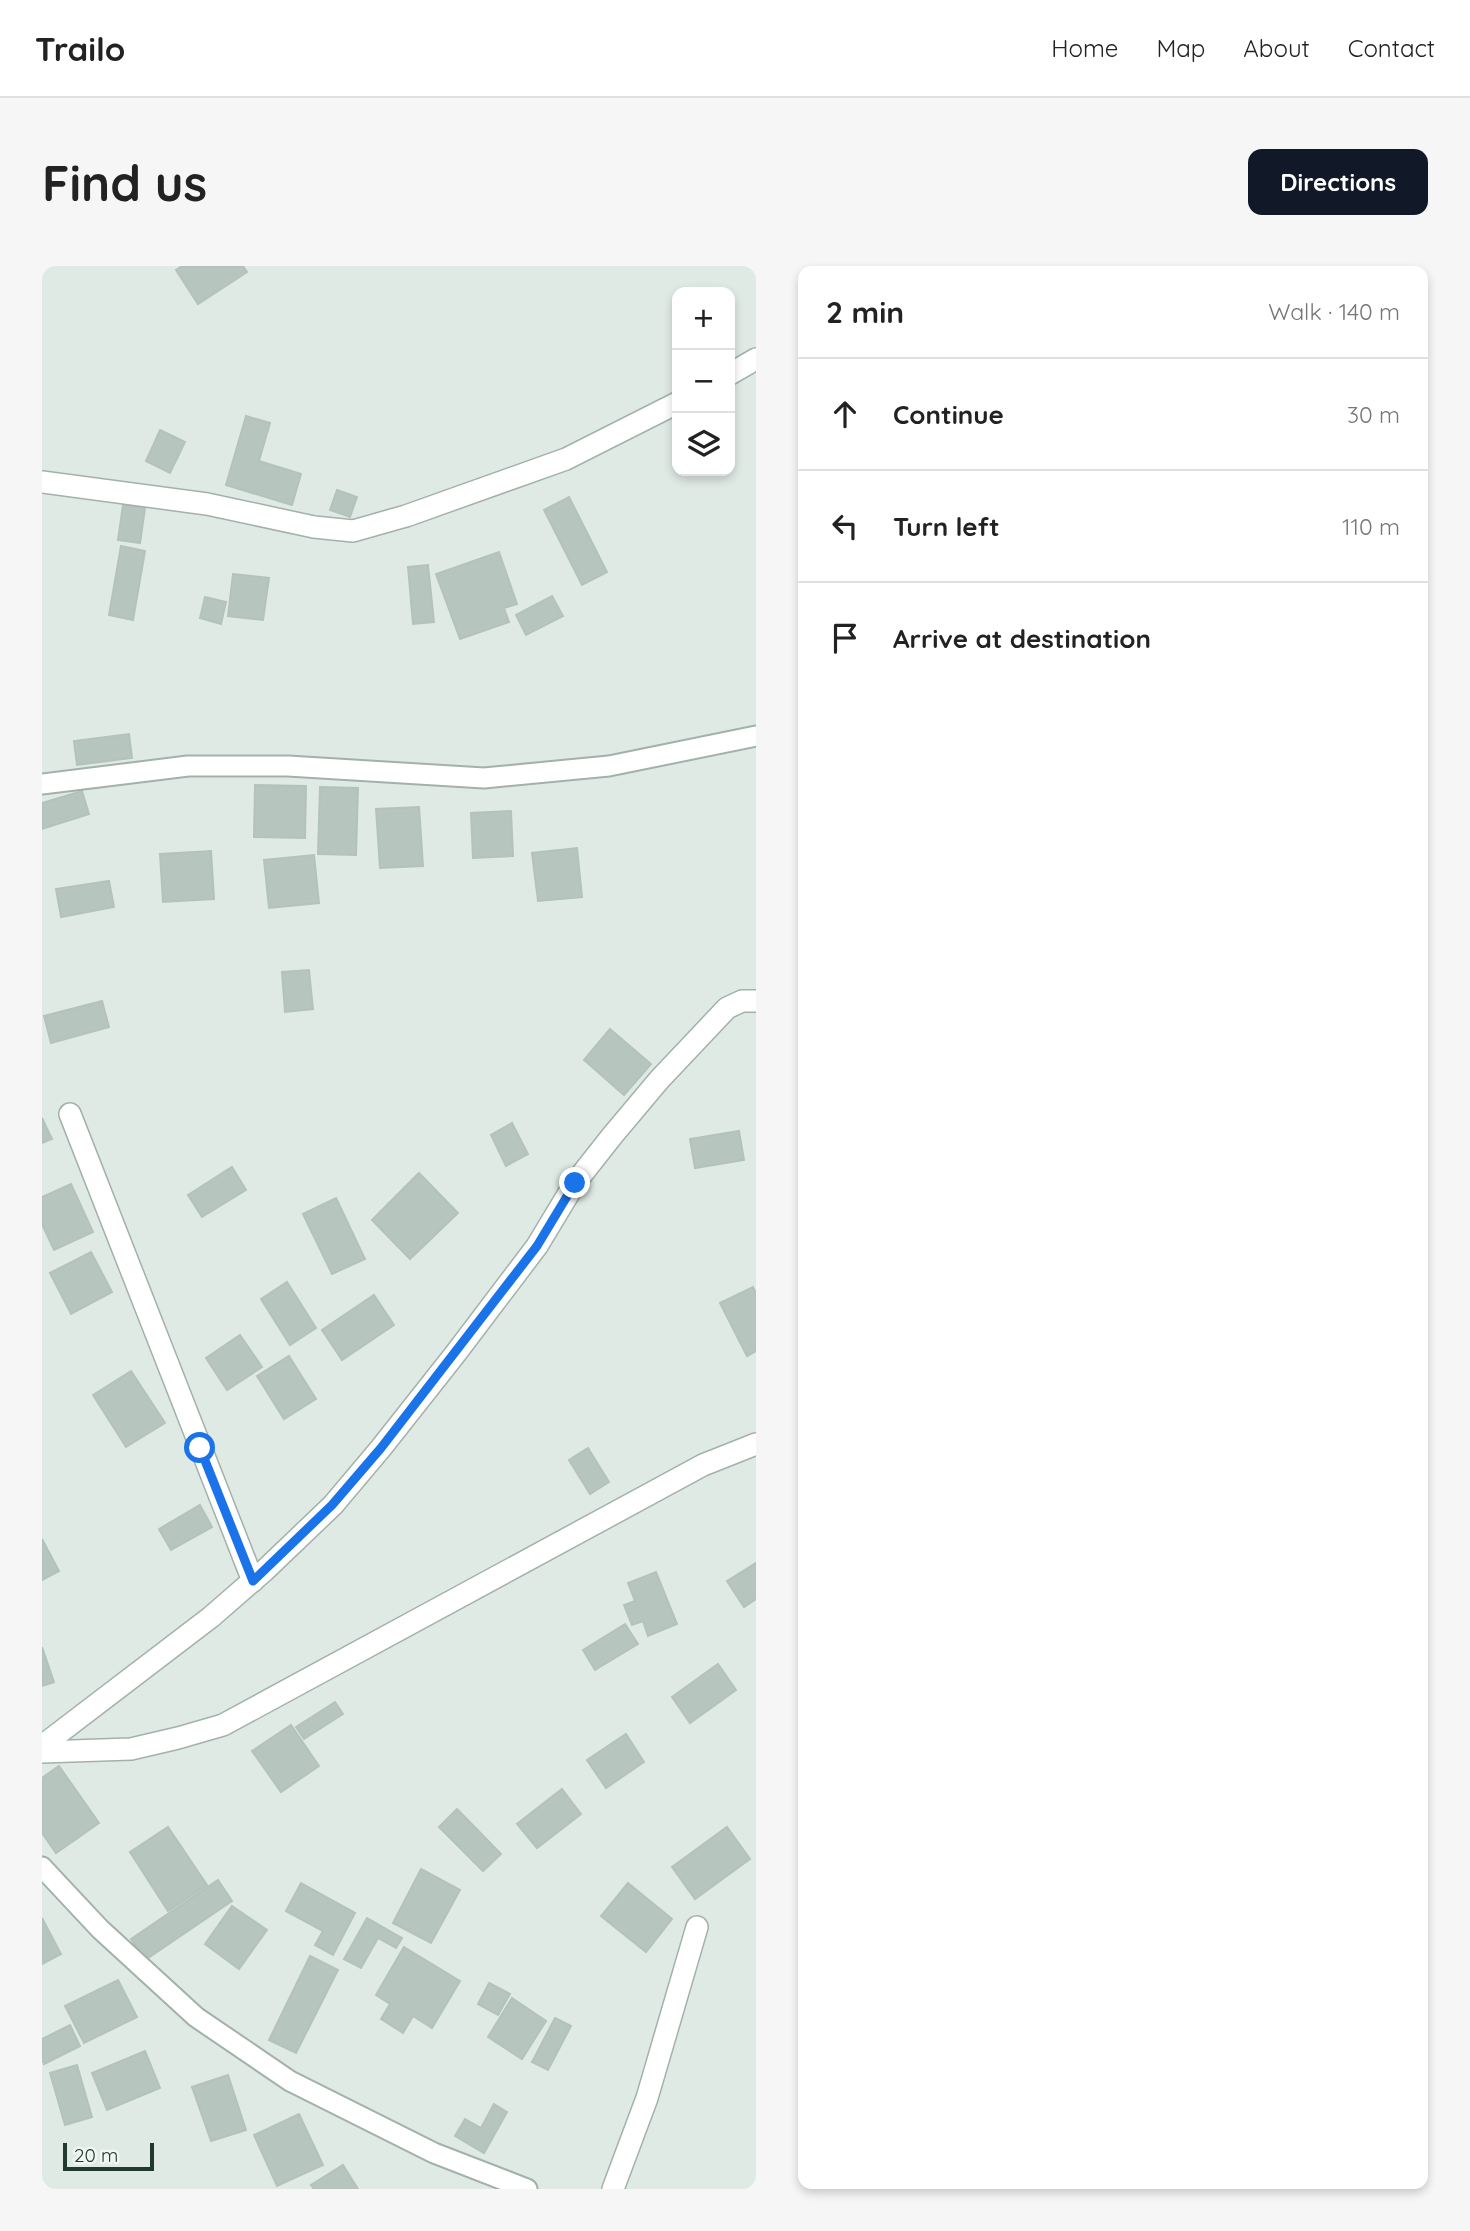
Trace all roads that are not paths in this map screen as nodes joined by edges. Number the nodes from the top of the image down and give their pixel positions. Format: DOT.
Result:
graph roads {
  1 [pos="756,359"];
  2 [pos="735,371"];
  3 [pos="672,406"];
  4 [pos="42,482"];
  5 [pos="756,736"];
  6 [pos="42,784"];
  7 [pos="756,1001"];
  8 [pos="70,1114"];
  9 [pos="756,1444"];
  10 [pos="253,1581"];
  11 [pos="42,1746"];
  12 [pos="42,1752"];
  13 [pos="42,1867"];
  14 [pos="697,1927"];
  15 [pos="527,2189"];
  16 [pos="614,2189"];
  1 -- 2 [label="street"];
  3 -- 4 [label="street"];
  5 -- 6 [label="lane"];
  7 -- 10 [label="street"];
  8 -- 10 [label="street"];
  9 -- 12 [label="street"];
  10 -- 11 [label="street"];
  13 -- 15 [label="lane"];
  14 -- 16 [label="street"];
}
